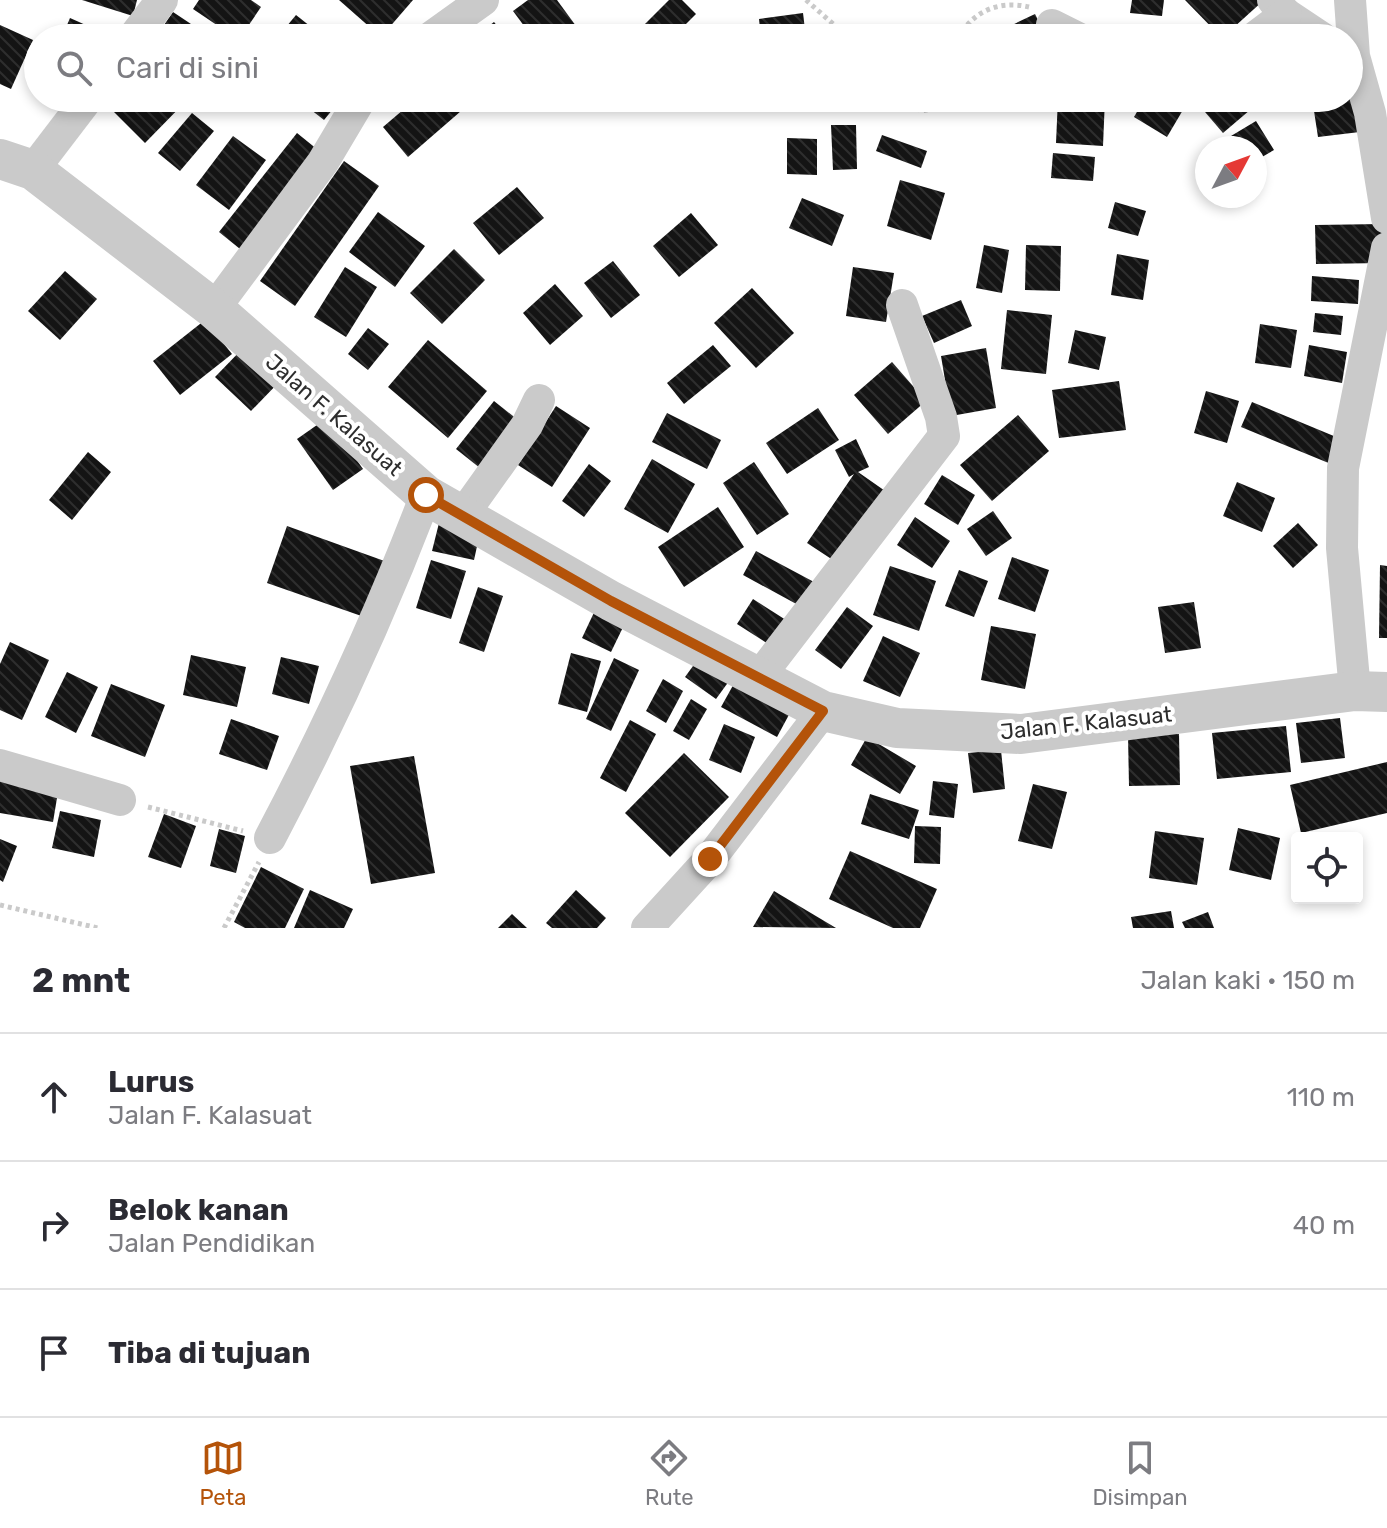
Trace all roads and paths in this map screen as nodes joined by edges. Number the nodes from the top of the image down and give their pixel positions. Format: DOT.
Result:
graph roads {
  1 [pos="162,0"];
  2 [pos="483,0"];
  3 [pos="806,0"];
  4 [pos="1350,0"];
  5 [pos="1280,7"];
  6 [pos="144,24"];
  7 [pos="450,24"];
  8 [pos="833,24"];
  9 [pos="969,24"];
  10 [pos="1054,24"];
  11 [pos="1266,24"];
  12 [pos="1303,24"];
  13 [pos="1351,24"];
  14 [pos="1363,78"];
  15 [pos="1378,111"];
  16 [pos="73,112"];
  17 [pos="353,112"];
  18 [pos="16,164"];
  19 [pos="1387,218"];
  20 [pos="1387,248"];
  21 [pos="902,305"];
  22 [pos="214,309"];
  23 [pos="539,400"];
  24 [pos="426,495"];
  25 [pos="462,516"];
  26 [pos="759,677"];
  27 [pos="1371,691"];
  28 [pos="823,711"];
  29 [pos="0,765"];
  30 [pos="120,800"];
  31 [pos="270,838"];
  32 [pos="0,905"];
  33 [pos="98,928"];
  34 [pos="224,928"];
  35 [pos="647,928"];
  1 -- 6 [label="street"];
  2 -- 7 [label="street"];
  3 -- 8 [label="path"];
  4 -- 13 [label="street"];
  5 -- 11 [label="street"];
  5 -- 12 [label="street"];
  9 -- 10 [label="path"];
  14 -- 15 [label="street"];
  15 -- 19 [label="street"];
  16 -- 18 [label="street"];
  17 -- 22 [label="street"];
  18 -- 22 [label="street, Jalan F. Kalasuat"];
  20 -- 27 [label="street"];
  21 -- 26 [label="street"];
  22 -- 24 [label="street, Jalan F. Kalasuat"];
  23 -- 25 [label="street"];
  24 -- 25 [label="street, Jalan F. Kalasuat"];
  24 -- 31 [label="street"];
  25 -- 26 [label="street, Jalan F. Kalasuat"];
  26 -- 28 [label="street, Jalan F. Kalasuat"];
  27 -- 28 [label="street, Jalan F. Kalasuat"];
  28 -- 35 [label="street"];
  29 -- 30 [label="street"];
  30 -- 31 [label="path"];
  31 -- 34 [label="path"];
  32 -- 33 [label="path"];
}
